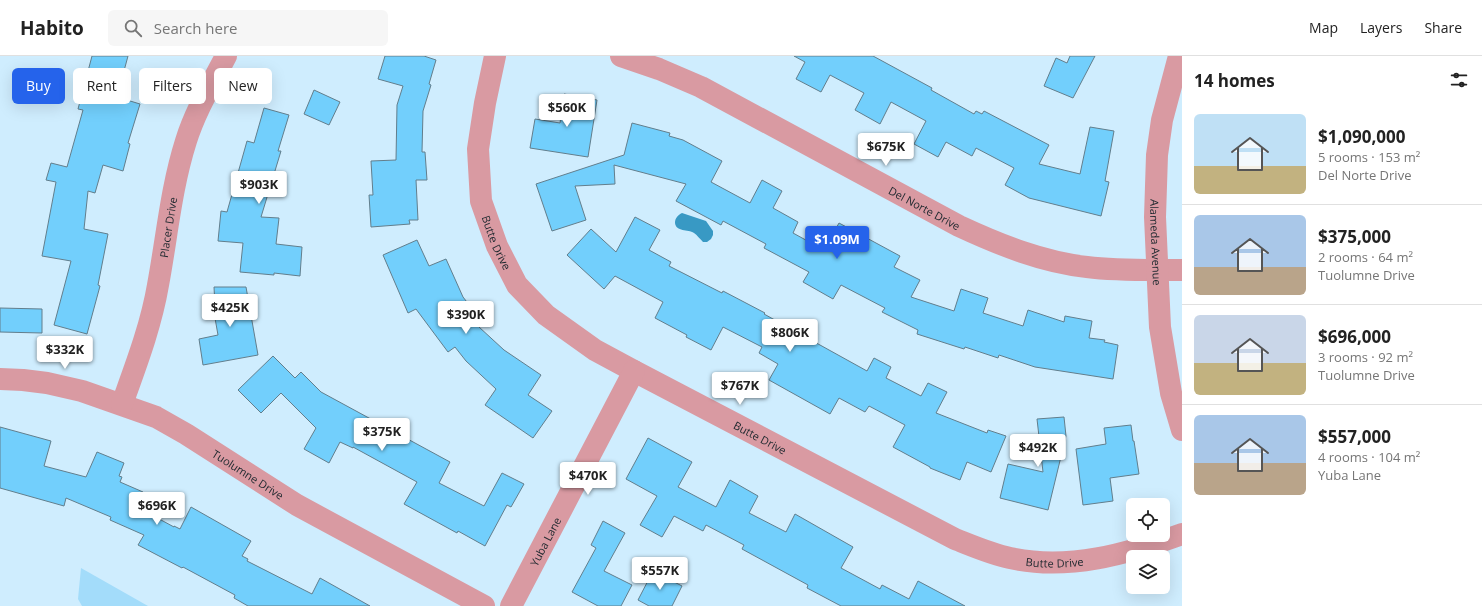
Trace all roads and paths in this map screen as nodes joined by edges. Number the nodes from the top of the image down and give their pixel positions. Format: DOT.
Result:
graph roads {
  1 [pos="226,56"];
  2 [pos="495,56"];
  3 [pos="621,56"];
  4 [pos="1179,56"];
  5 [pos="1157,270"];
  6 [pos="1182,270"];
  7 [pos="634,371"];
  8 [pos="0,379"];
  9 [pos="122,404"];
  10 [pos="1182,430"];
  11 [pos="1182,534"];
  12 [pos="484,606"];
  13 [pos="511,606"];
  1 -- 9 [label="street, Placer Drive"];
  2 -- 7 [label="street, Butte Drive"];
  3 -- 5 [label="street, Del Norte Drive"];
  4 -- 5 [label="street, Alameda Avenue"];
  5 -- 6 [label="street, Del Norte Drive"];
  5 -- 10 [label="street, Alameda Avenue"];
  7 -- 11 [label="street, Butte Drive"];
  7 -- 13 [label="street, Yuba Lane"];
  8 -- 9 [label="street, Tuolumne Drive"];
  9 -- 12 [label="street, Tuolumne Drive"];
}
